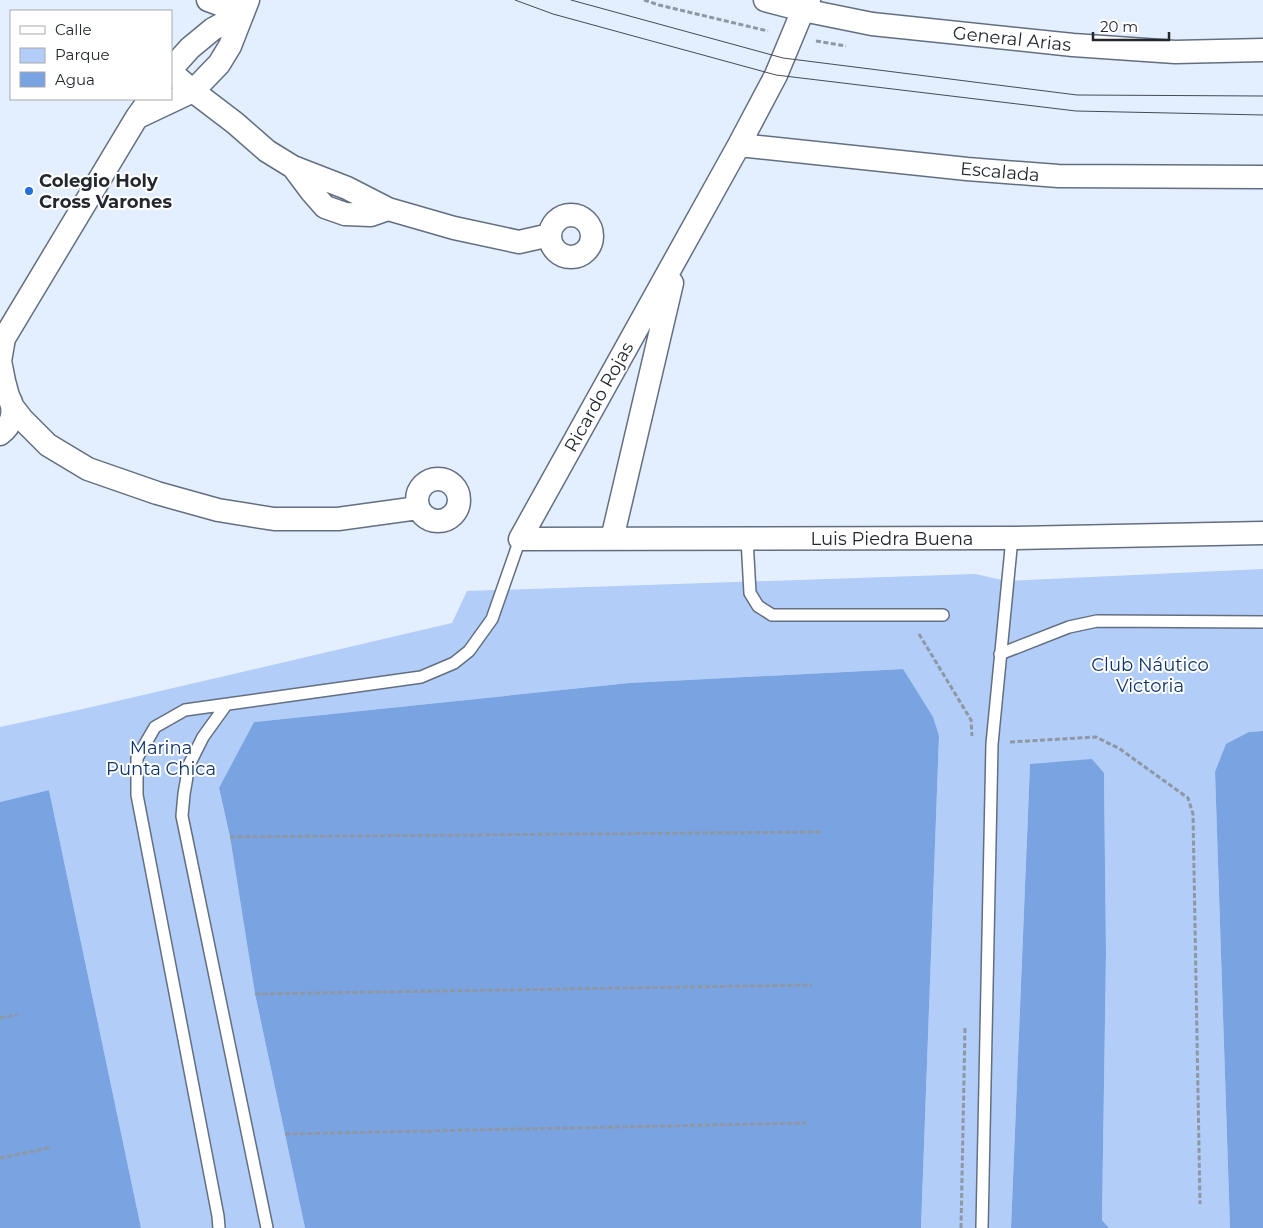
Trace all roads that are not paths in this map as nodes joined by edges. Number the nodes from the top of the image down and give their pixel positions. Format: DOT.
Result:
graph roads {
  1 [pos="208,0"];
  2 [pos="765,0"];
  3 [pos="806,5"];
  4 [pos="246,7"];
  5 [pos="1263,50"];
  6 [pos="172,70"];
  7 [pos="172,72"];
  8 [pos="193,91"];
  9 [pos="149,100"];
  10 [pos="137,118"];
  11 [pos="739,145"];
  12 [pos="1263,177"];
  13 [pos="550,235"];
  14 [pos="678,255"];
  15 [pos="2,341"];
  16 [pos="7,397"];
  17 [pos="0,434"];
  18 [pos="418,508"];
  19 [pos="1263,533"];
  20 [pos="1012,538"];
  21 [pos="520,539"];
  22 [pos="612,539"];
  23 [pos="747,539"];
  24 [pos="943,614"];
  25 [pos="1263,622"];
  26 [pos="1000,654"];
  27 [pos="226,705"];
  28 [pos="219,1228"];
  29 [pos="267,1228"];
  30 [pos="982,1228"];
  1 -- 4 [label="street"];
  2 -- 3 [label="street, General Arias"];
  3 -- 5 [label="street, General Arias"];
  3 -- 11 [label="street, Ricardo Rojas"];
  4 -- 6 [label="street"];
  4 -- 8 [label="street"];
  7 -- 8 [label="street"];
  8 -- 10 [label="street"];
  8 -- 13 [label="street"];
  9 -- 10 [label="street"];
  10 -- 15 [label="street"];
  11 -- 12 [label="street, Escalada"];
  11 -- 14 [label="street, Ricardo Rojas"];
  14 -- 21 [label="street, Ricardo Rojas"];
  14 -- 22 [label="street, Ricardo Rojas"];
  15 -- 16 [label="street"];
  16 -- 17 [label="street"];
  16 -- 18 [label="street"];
  19 -- 20 [label="street, Luis Piedra Buena"];
  20 -- 23 [label="street, Luis Piedra Buena"];
  20 -- 26 [label="lane"];
  21 -- 22 [label="street, Luis Piedra Buena"];
  21 -- 27 [label="lane"];
  22 -- 23 [label="street, Luis Piedra Buena"];
  23 -- 24 [label="lane"];
  25 -- 26 [label="lane"];
  26 -- 30 [label="lane"];
  27 -- 28 [label="lane"];
  27 -- 29 [label="lane"];
}
